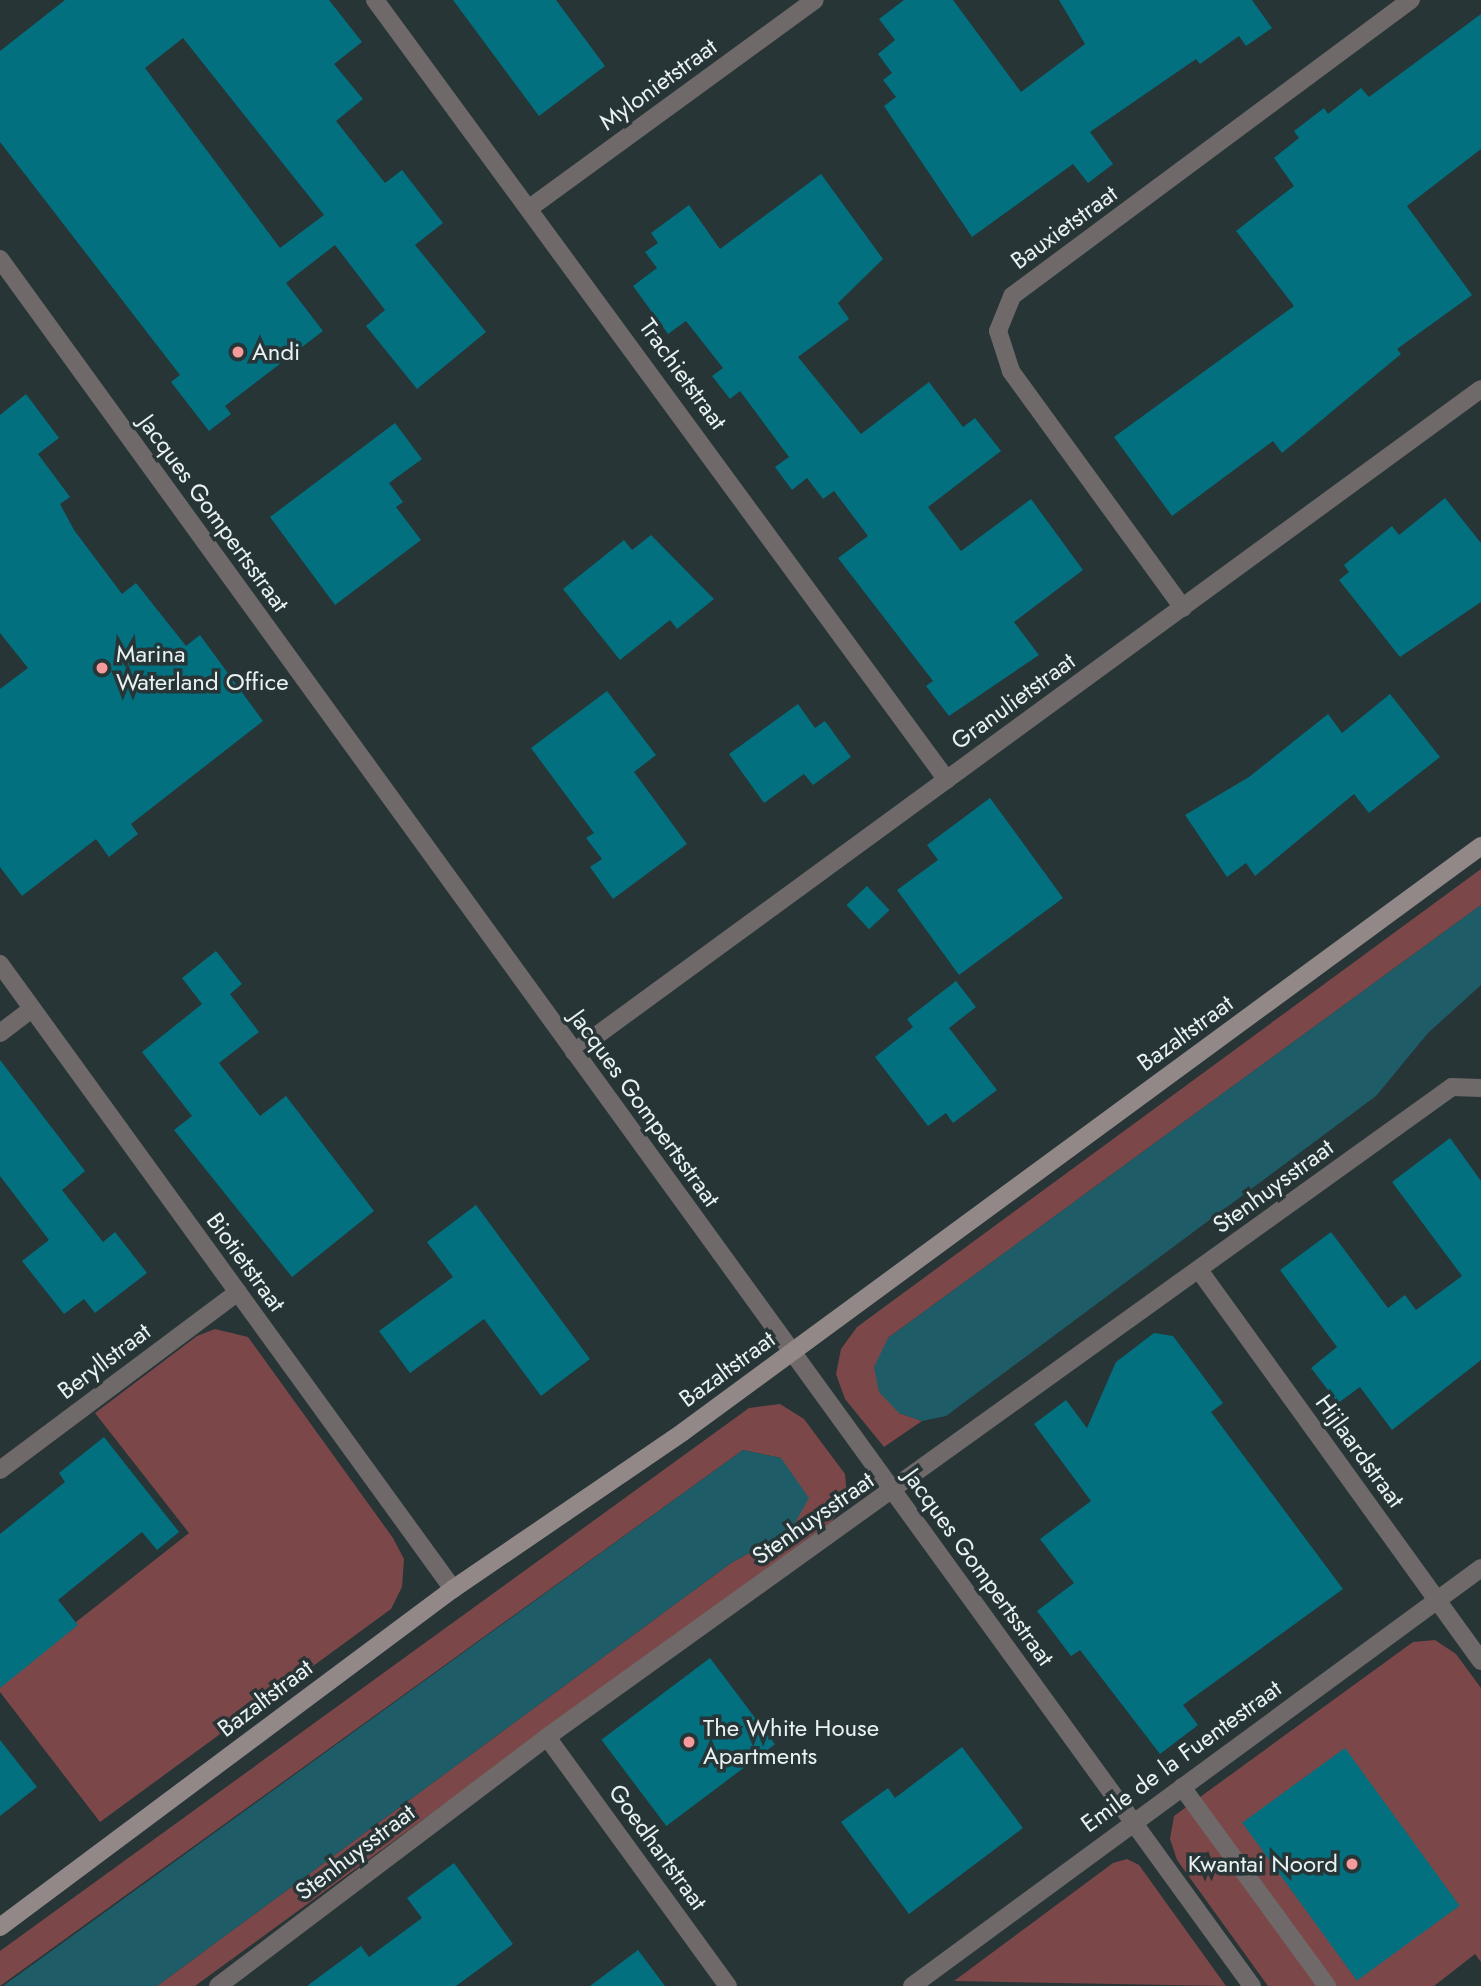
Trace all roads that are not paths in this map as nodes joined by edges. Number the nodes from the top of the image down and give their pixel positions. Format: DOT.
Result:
graph roads {
  1 [pos="375,0"];
  2 [pos="815,0"];
  3 [pos="1411,0"];
  4 [pos="531,207"];
  5 [pos="0,259"];
  6 [pos="1481,389"];
  7 [pos="1183,608"];
  8 [pos="947,780"];
  9 [pos="1481,846"];
  10 [pos="0,964"];
  11 [pos="32,1009"];
  12 [pos="0,1033"];
  13 [pos="574,1052"];
  14 [pos="1481,1088"];
  15 [pos="1199,1270"];
  16 [pos="238,1292"];
  17 [pos="792,1352"];
  18 [pos="0,1470"];
  19 [pos="893,1491"];
  20 [pos="1481,1568"];
  21 [pos="453,1589"];
  22 [pos="1437,1600"];
  23 [pos="1481,1661"];
  24 [pos="547,1737"];
  25 [pos="1182,1787"];
  26 [pos="1133,1821"];
  27 [pos="0,1927"];
  28 [pos="218,1986"];
  29 [pos="728,1986"];
  30 [pos="912,1986"];
  31 [pos="1252,1986"];
  32 [pos="1327,1986"];
  1 -- 4 [label="street, Trachietstraat"];
  2 -- 4 [label="street, Mylonietstraat"];
  3 -- 7 [label="street, Bauxietstraat"];
  4 -- 8 [label="street, Trachietstraat"];
  5 -- 13 [label="street, Jacques Gompertsstraat"];
  6 -- 7 [label="street, Granulietstraat"];
  7 -- 8 [label="street, Granulietstraat"];
  8 -- 13 [label="street, Granulietstraat"];
  9 -- 17 [label="street, Bazaltstraat"];
  10 -- 11 [label="street, Biotietstraat"];
  11 -- 12 [label="street"];
  11 -- 16 [label="street, Biotietstraat"];
  13 -- 17 [label="street, Jacques Gompertsstraat"];
  14 -- 15 [label="street, Stenhuysstraat"];
  15 -- 19 [label="street, Stenhuysstraat"];
  15 -- 22 [label="street, Hijlaardstraat"];
  16 -- 18 [label="street, Beryllstraat"];
  16 -- 21 [label="street, Biotietstraat"];
  17 -- 19 [label="street, Jacques Gompertsstraat"];
  17 -- 21 [label="street, Bazaltstraat"];
  19 -- 24 [label="street, Stenhuysstraat"];
  19 -- 26 [label="street, Jacques Gompertsstraat"];
  20 -- 22 [label="street, Emile de la Fuentestraat"];
  21 -- 27 [label="street, Bazaltstraat"];
  22 -- 23 [label="street, Hijlaardstraat"];
  22 -- 25 [label="street, Emile de la Fuentestraat"];
  24 -- 28 [label="street, Stenhuysstraat"];
  24 -- 29 [label="street, Goedhartstraat"];
  25 -- 26 [label="street, Emile de la Fuentestraat"];
  25 -- 32 [label="street"];
  26 -- 30 [label="street, Emile de la Fuentestraat"];
  26 -- 31 [label="street, Jacques Gompertsstraat"];
}
